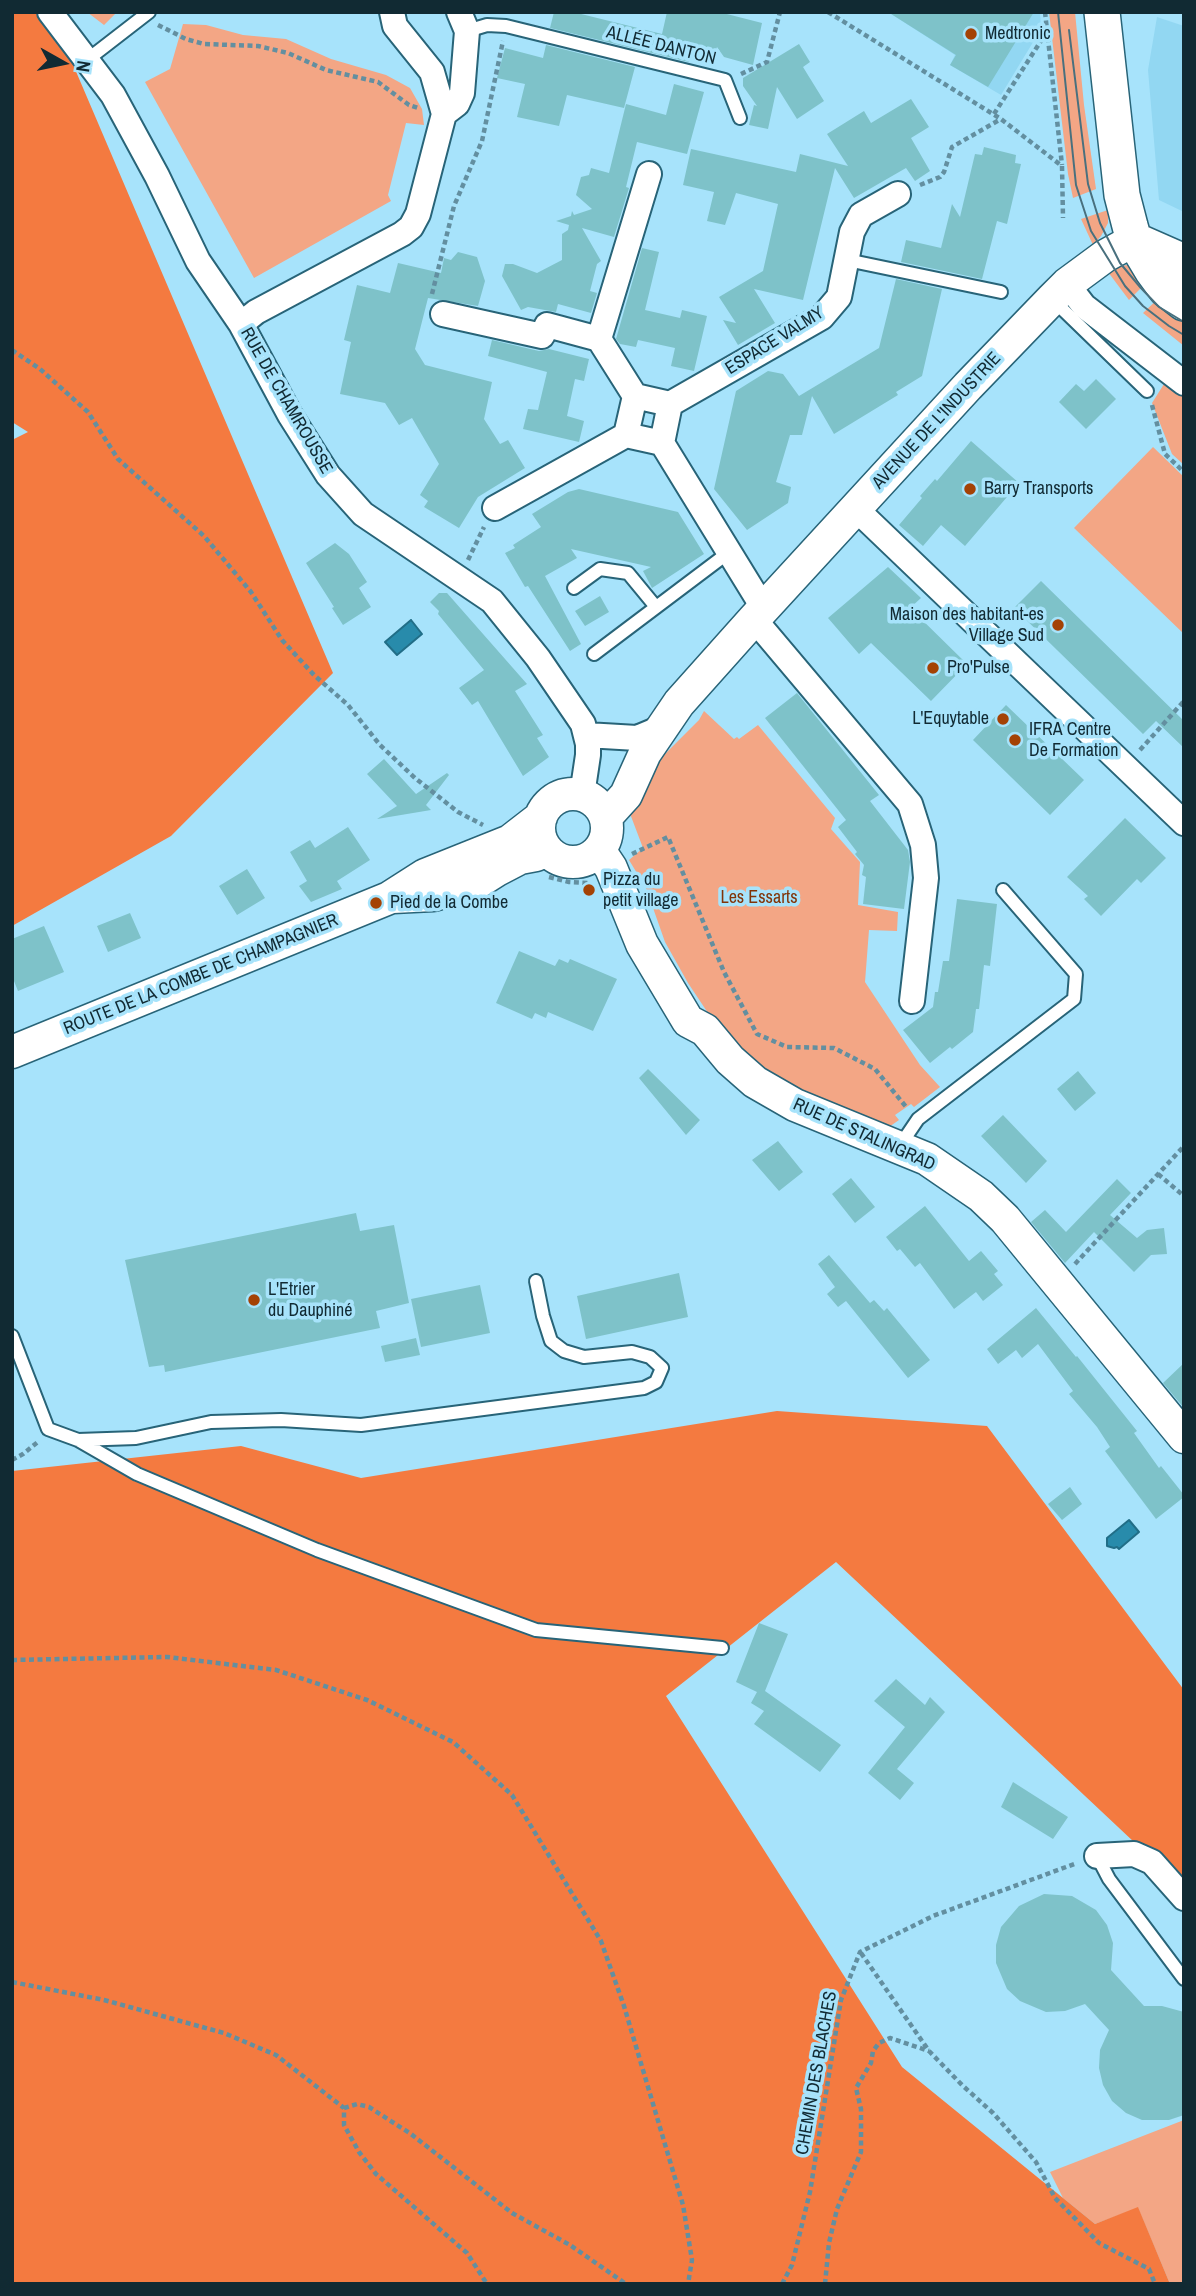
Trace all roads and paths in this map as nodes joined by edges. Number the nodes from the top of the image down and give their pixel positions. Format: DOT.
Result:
graph roads {
  1 [pos="50,12"];
  2 [pos="392,12"];
  3 [pos="780,12"];
  4 [pos="828,12"];
  5 [pos="1045,12"];
  6 [pos="1102,12"];
  7 [pos="145,15"];
  8 [pos="463,21"];
  9 [pos="506,26"];
  10 [pos="1047,31"];
  11 [pos="87,60"];
  12 [pos="725,80"];
  13 [pos="444,114"];
  14 [pos="994,114"];
  15 [pos="740,118"];
  16 [pos="1000,119"];
  17 [pos="1062,166"];
  18 [pos="649,174"];
  19 [pos="898,194"];
  20 [pos="1063,218"];
  21 [pos="1134,240"];
  22 [pos="847,260"];
  23 [pos="1184,262"];
  24 [pos="1001,292"];
  25 [pos="1060,292"];
  26 [pos="1184,303"];
  27 [pos="443,314"];
  28 [pos="242,324"];
  29 [pos="599,339"];
  30 [pos="12,350"];
  31 [pos="1184,383"];
  32 [pos="1147,391"];
  33 [pos="635,396"];
  34 [pos="670,404"];
  35 [pos="626,435"];
  36 [pos="662,443"];
  37 [pos="1184,472"];
  38 [pos="495,508"];
  39 [pos="855,508"];
  40 [pos="728,552"];
  41 [pos="460,580"];
  42 [pos="574,588"];
  43 [pos="656,607"];
  44 [pos="759,614"];
  45 [pos="594,654"];
  46 [pos="1184,701"];
  47 [pos="586,735"];
  48 [pos="653,741"];
  49 [pos="1125,766"];
  50 [pos="593,804"];
  51 [pos="541,817"];
  52 [pos="1184,823"];
  53 [pos="515,849"];
  54 [pos="551,853"];
  55 [pos="605,859"];
  56 [pos="1003,890"];
  57 [pos="912,1001"];
  58 [pos="12,1052"];
  59 [pos="918,1119"];
  60 [pos="1184,1146"];
  61 [pos="899,1147"];
  62 [pos="1158,1174"];
  63 [pos="1184,1196"];
  64 [pos="1056,1280"];
  65 [pos="536,1281"];
  66 [pos="12,1336"];
  67 [pos="48,1429"];
  68 [pos="1184,1437"];
  69 [pos="78,1440"];
  70 [pos="12,1460"];
  71 [pos="722,1648"];
  72 [pos="12,1660"];
  73 [pos="1097,1856"];
  74 [pos="1184,1898"];
  75 [pos="860,1952"];
  76 [pos="1184,1979"];
  77 [pos="12,1982"];
  78 [pos="929,2051"];
  79 [pos="344,2108"];
  80 [pos="487,2284"];
  81 [pos="626,2284"];
  82 [pos="688,2284"];
  83 [pos="782,2284"];
  84 [pos="825,2284"];
  85 [pos="1155,2284"];
  1 -- 11 [label="street, RUE DE CHAMROUSSE"];
  2 -- 13 [label="street"];
  3 -- 12 [label="path"];
  4 -- 14 [label="path"];
  5 -- 10 [label="path"];
  6 -- 21 [label="main road"];
  7 -- 11 [label="lane"];
  7 -- 13 [label="path"];
  8 -- 9 [label="lane, ALLÉE DANTON"];
  8 -- 13 [label="street"];
  9 -- 12 [label="lane, ALLÉE DANTON"];
  9 -- 27 [label="path"];
  10 -- 14 [label="path"];
  10 -- 17 [label="path"];
  11 -- 28 [label="street, RUE DE CHAMROUSSE"];
  12 -- 15 [label="lane, ALLÉE DANTON"];
  13 -- 28 [label="street"];
  14 -- 16 [label="path"];
  16 -- 17 [label="path"];
  16 -- 19 [label="path"];
  17 -- 20 [label="path"];
  18 -- 29 [label="street"];
  19 -- 22 [label="street, ESPACE VALMY"];
  21 -- 23 [label="main road"];
  21 -- 25 [label="street, AVENUE DE L'INDUSTRIE"];
  21 -- 26 [label="main road"];
  22 -- 24 [label="lane"];
  22 -- 34 [label="street, ESPACE VALMY"];
  25 -- 31 [label="street"];
  25 -- 32 [label="lane"];
  25 -- 39 [label="street, AVENUE DE L'INDUSTRIE"];
  27 -- 29 [label="street"];
  28 -- 41 [label="street, RUE DE CHAMROUSSE"];
  29 -- 33 [label="street"];
  30 -- 53 [label="path"];
  32 -- 37 [label="path"];
  33 -- 34 [label="street"];
  33 -- 35 [label="street"];
  34 -- 36 [label="street"];
  35 -- 36 [label="street"];
  35 -- 38 [label="street"];
  36 -- 40 [label="street"];
  38 -- 41 [label="path"];
  39 -- 44 [label="street, AVENUE DE L'INDUSTRIE"];
  39 -- 49 [label="street"];
  40 -- 43 [label="lane"];
  40 -- 44 [label="street"];
  41 -- 47 [label="street, RUE DE CHAMROUSSE"];
  42 -- 43 [label="lane"];
  43 -- 45 [label="lane"];
  44 -- 48 [label="street, AVENUE DE L'INDUSTRIE"];
  44 -- 57 [label="street"];
  46 -- 49 [label="path"];
  47 -- 48 [label="street"];
  47 -- 50 [label="street, RUE DE CHAMROUSSE"];
  48 -- 50 [label="street, AVENUE DE L'INDUSTRIE"];
  49 -- 52 [label="street"];
  50 -- 51 [label="street"];
  50 -- 55 [label="street"];
  51 -- 53 [label="street, ROUTE DE LA COMBE DE CHAMPAGNIER"];
  51 -- 54 [label="street"];
  53 -- 54 [label="street, ROUTE DE LA COMBE DE CHAMPAGNIER"];
  53 -- 55 [label="path"];
  53 -- 58 [label="street, ROUTE DE LA COMBE DE CHAMPAGNIER"];
  54 -- 55 [label="street"];
  55 -- 59 [label="path"];
  55 -- 61 [label="street, RUE DE STALINGRAD"];
  56 -- 59 [label="lane"];
  59 -- 61 [label="lane"];
  60 -- 62 [label="path"];
  61 -- 64 [label="street, RUE DE STALINGRAD"];
  62 -- 63 [label="path"];
  62 -- 64 [label="path"];
  64 -- 68 [label="street, RUE DE STALINGRAD"];
  65 -- 69 [label="lane"];
  66 -- 67 [label="lane"];
  67 -- 69 [label="lane"];
  67 -- 70 [label="path"];
  69 -- 71 [label="lane"];
  72 -- 82 [label="path"];
  73 -- 74 [label="street"];
  73 -- 75 [label="path"];
  73 -- 76 [label="lane"];
  75 -- 78 [label="path"];
  75 -- 83 [label="path, CHEMIN DES BLACHES"];
  77 -- 79 [label="path"];
  78 -- 84 [label="path"];
  78 -- 85 [label="path"];
  79 -- 80 [label="path"];
  79 -- 81 [label="path"];
}
